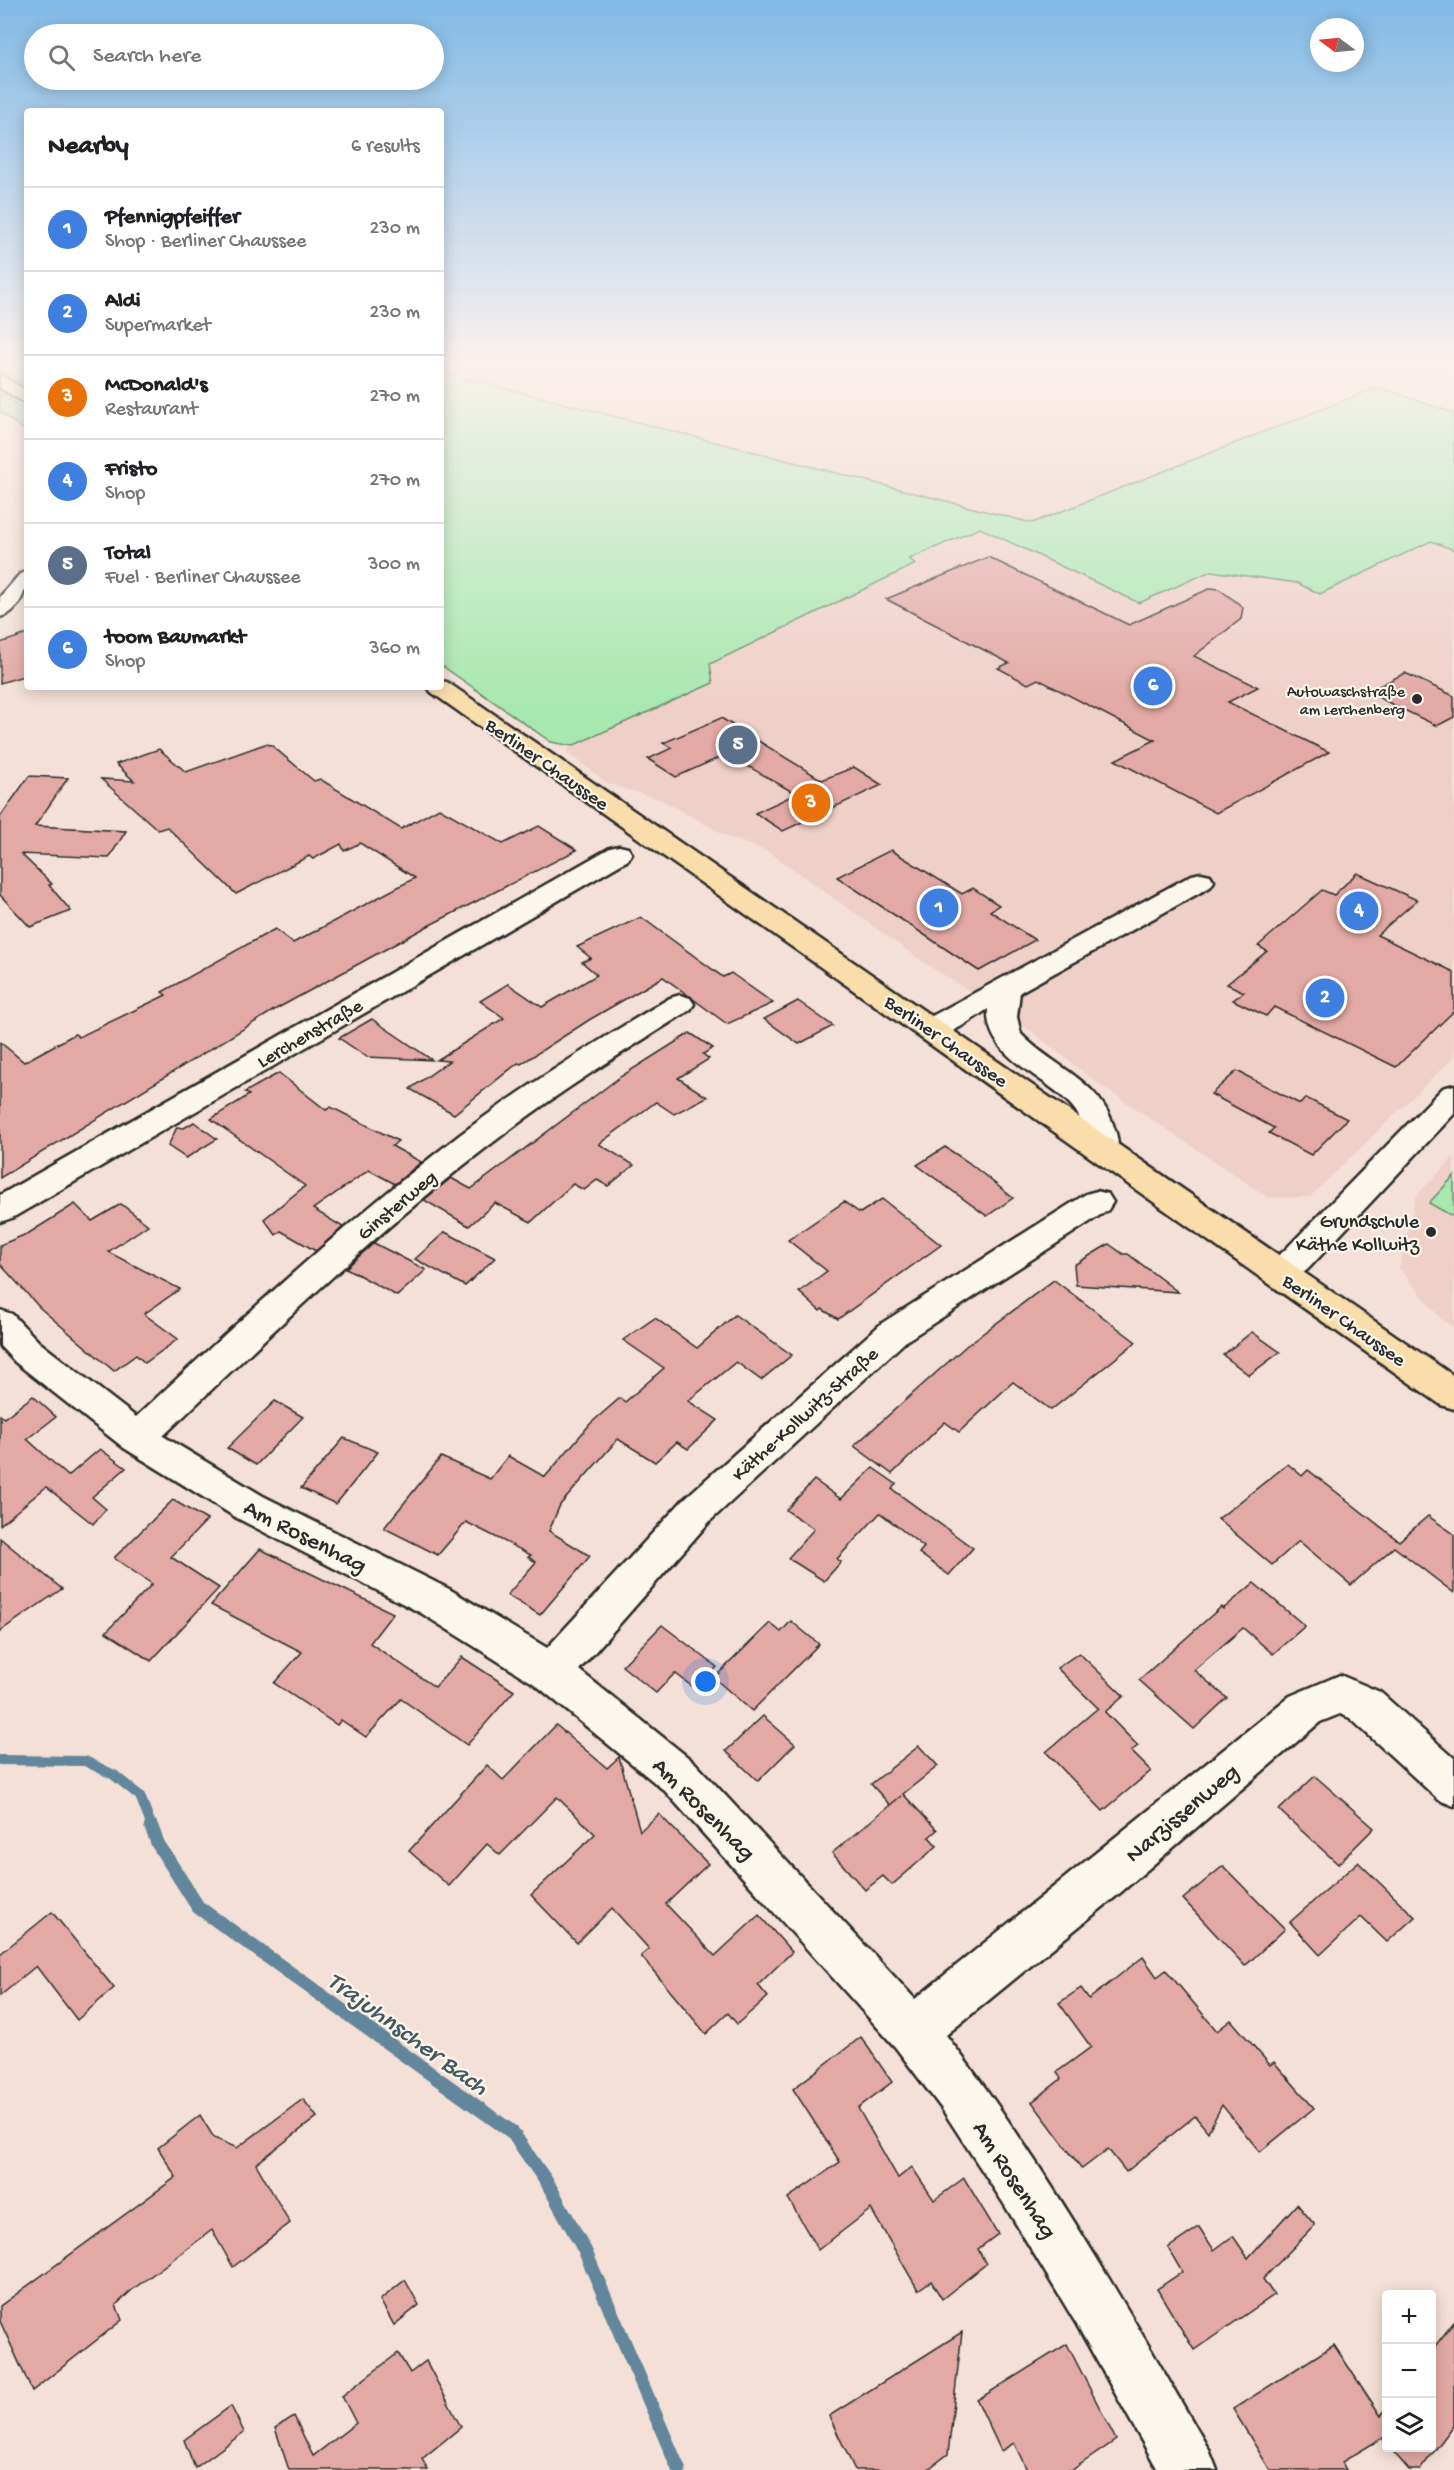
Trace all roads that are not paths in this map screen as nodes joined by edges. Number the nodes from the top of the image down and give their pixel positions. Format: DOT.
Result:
graph roads {
  1 [pos="24,582"];
  2 [pos="0,611"];
  3 [pos="443,690"];
  4 [pos="619,854"];
  5 [pos="1201,881"];
  6 [pos="1006,988"];
  7 [pos="680,1004"];
  8 [pos="931,1029"];
  9 [pos="1454,1095"];
  10 [pos="1103,1150"];
  11 [pos="1096,1202"];
  12 [pos="0,1210"];
  13 [pos="1279,1273"];
  14 [pos="0,1323"];
  15 [pos="1454,1395"];
  16 [pos="137,1438"];
  17 [pos="551,1672"];
  18 [pos="1454,1786"];
  19 [pos="913,2031"];
  20 [pos="1189,2470"];
  1 -- 2 [label="street"];
  3 -- 8 [label="main road, Berliner Chaussee"];
  4 -- 12 [label="street, Lerchenstraße"];
  5 -- 6 [label="street"];
  6 -- 8 [label="street"];
  6 -- 10 [label="street"];
  7 -- 16 [label="street, Ginsterweg"];
  8 -- 10 [label="main road, Berliner Chaussee"];
  9 -- 13 [label="street"];
  10 -- 13 [label="main road, Berliner Chaussee"];
  11 -- 17 [label="street, Käthe-Kollwitz-Straße"];
  13 -- 15 [label="main road, Berliner Chaussee"];
  14 -- 16 [label="street, Am Rosenhag"];
  16 -- 17 [label="street, Am Rosenhag"];
  17 -- 19 [label="street, Am Rosenhag"];
  18 -- 19 [label="street, Narzissenweg"];
  19 -- 20 [label="street, Am Rosenhag"];
}
